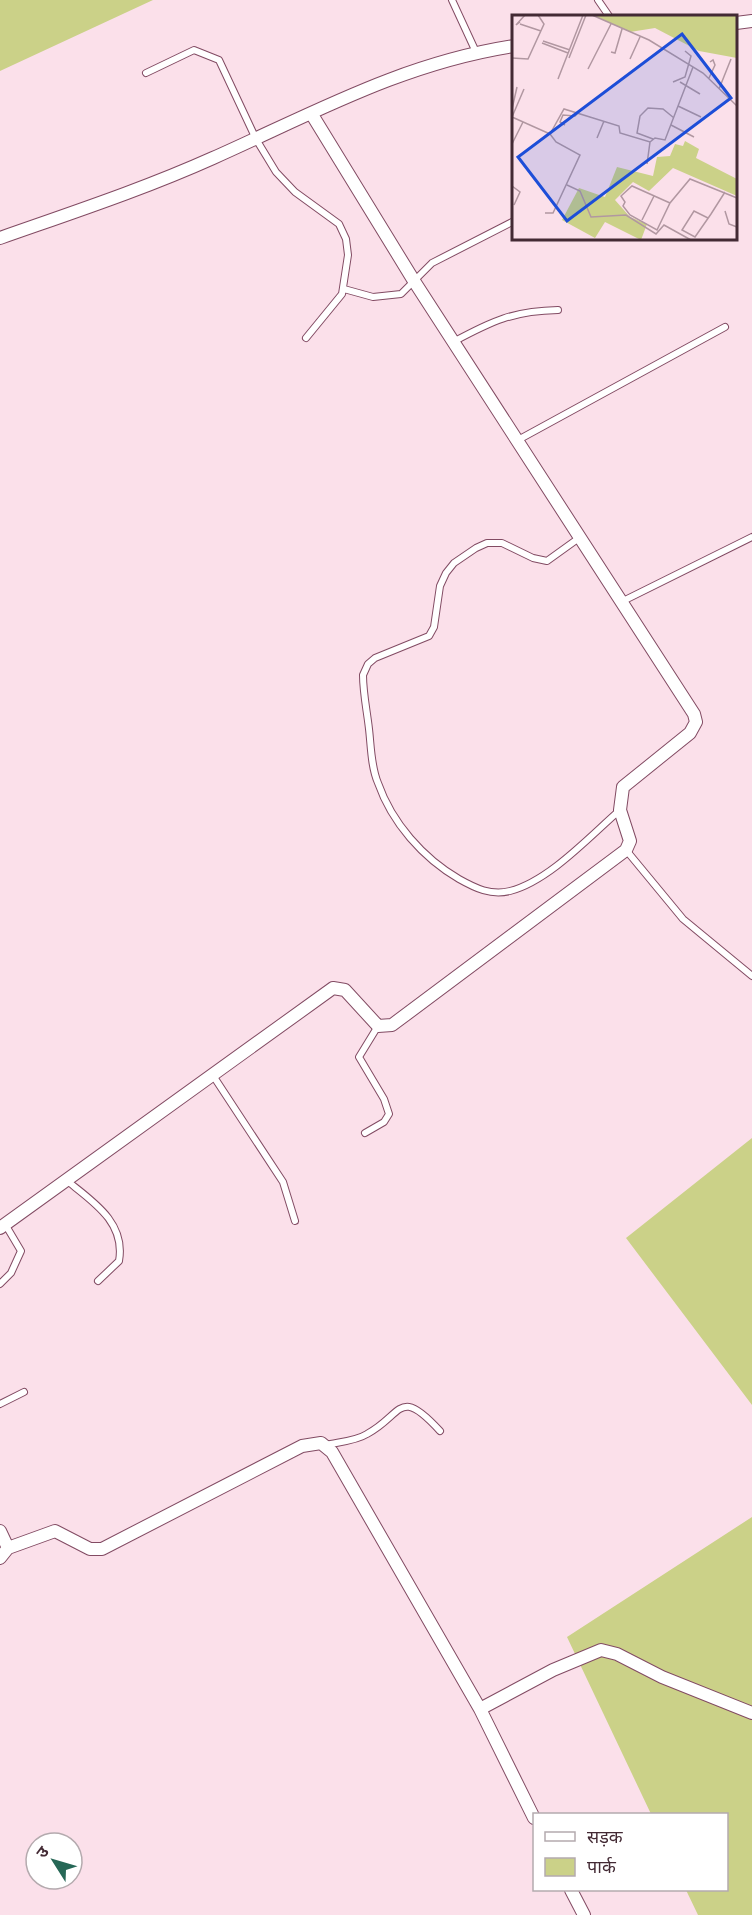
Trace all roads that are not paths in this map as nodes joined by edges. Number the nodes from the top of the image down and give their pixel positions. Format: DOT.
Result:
graph roads {
  1 [pos="452,0"];
  2 [pos="598,0"];
  3 [pos="608,15"];
  4 [pos="752,21"];
  5 [pos="737,23"];
  6 [pos="512,46"];
  7 [pos="476,52"];
  8 [pos="146,73"];
  9 [pos="311,113"];
  10 [pos="256,139"];
  11 [pos="512,222"];
  12 [pos="0,238"];
  13 [pos="414,281"];
  14 [pos="344,290"];
  15 [pos="558,310"];
  16 [pos="725,327"];
  17 [pos="306,338"];
  18 [pos="453,342"];
  19 [pos="518,440"];
  20 [pos="752,537"];
  21 [pos="579,538"];
  22 [pos="620,602"];
  23 [pos="620,810"];
  24 [pos="626,850"];
  25 [pos="752,976"];
  26 [pos="378,1026"];
  27 [pos="212,1074"];
  28 [pos="365,1133"];
  29 [pos="65,1180"];
  30 [pos="295,1221"];
  31 [pos="3,1226"];
  32 [pos="98,1281"];
  33 [pos="0,1284"];
  34 [pos="24,1392"];
  35 [pos="0,1404"];
  36 [pos="440,1431"];
  37 [pos="326,1445"];
  38 [pos="0,1531"];
  39 [pos="4,1553"];
  40 [pos="480,1709"];
  41 [pos="752,1713"];
  42 [pos="533,1816"];
  43 [pos="572,1891"];
  44 [pos="584,1915"];
  1 -- 7 [label="lane"];
  2 -- 3 [label="lane"];
  4 -- 5 [label="street"];
  6 -- 7 [label="street"];
  7 -- 9 [label="street"];
  8 -- 10 [label="lane"];
  9 -- 10 [label="street"];
  9 -- 13 [label="street"];
  10 -- 12 [label="street"];
  10 -- 14 [label="lane"];
  11 -- 13 [label="lane"];
  13 -- 14 [label="lane"];
  13 -- 18 [label="street"];
  14 -- 17 [label="lane"];
  15 -- 18 [label="lane"];
  16 -- 19 [label="lane"];
  18 -- 19 [label="street"];
  19 -- 21 [label="street"];
  20 -- 22 [label="lane"];
  21 -- 22 [label="street"];
  21 -- 23 [label="lane"];
  22 -- 23 [label="street"];
  23 -- 24 [label="street"];
  24 -- 25 [label="lane"];
  24 -- 26 [label="street"];
  26 -- 27 [label="street"];
  26 -- 28 [label="lane"];
  27 -- 29 [label="street"];
  27 -- 30 [label="lane"];
  29 -- 31 [label="street"];
  29 -- 32 [label="lane"];
  31 -- 33 [label="lane"];
  34 -- 35 [label="lane"];
  36 -- 37 [label="lane"];
  37 -- 39 [label="street"];
  37 -- 40 [label="street"];
  38 -- 39 [label="street"];
  40 -- 41 [label="street"];
  40 -- 42 [label="street"];
  43 -- 44 [label="street"];
}
